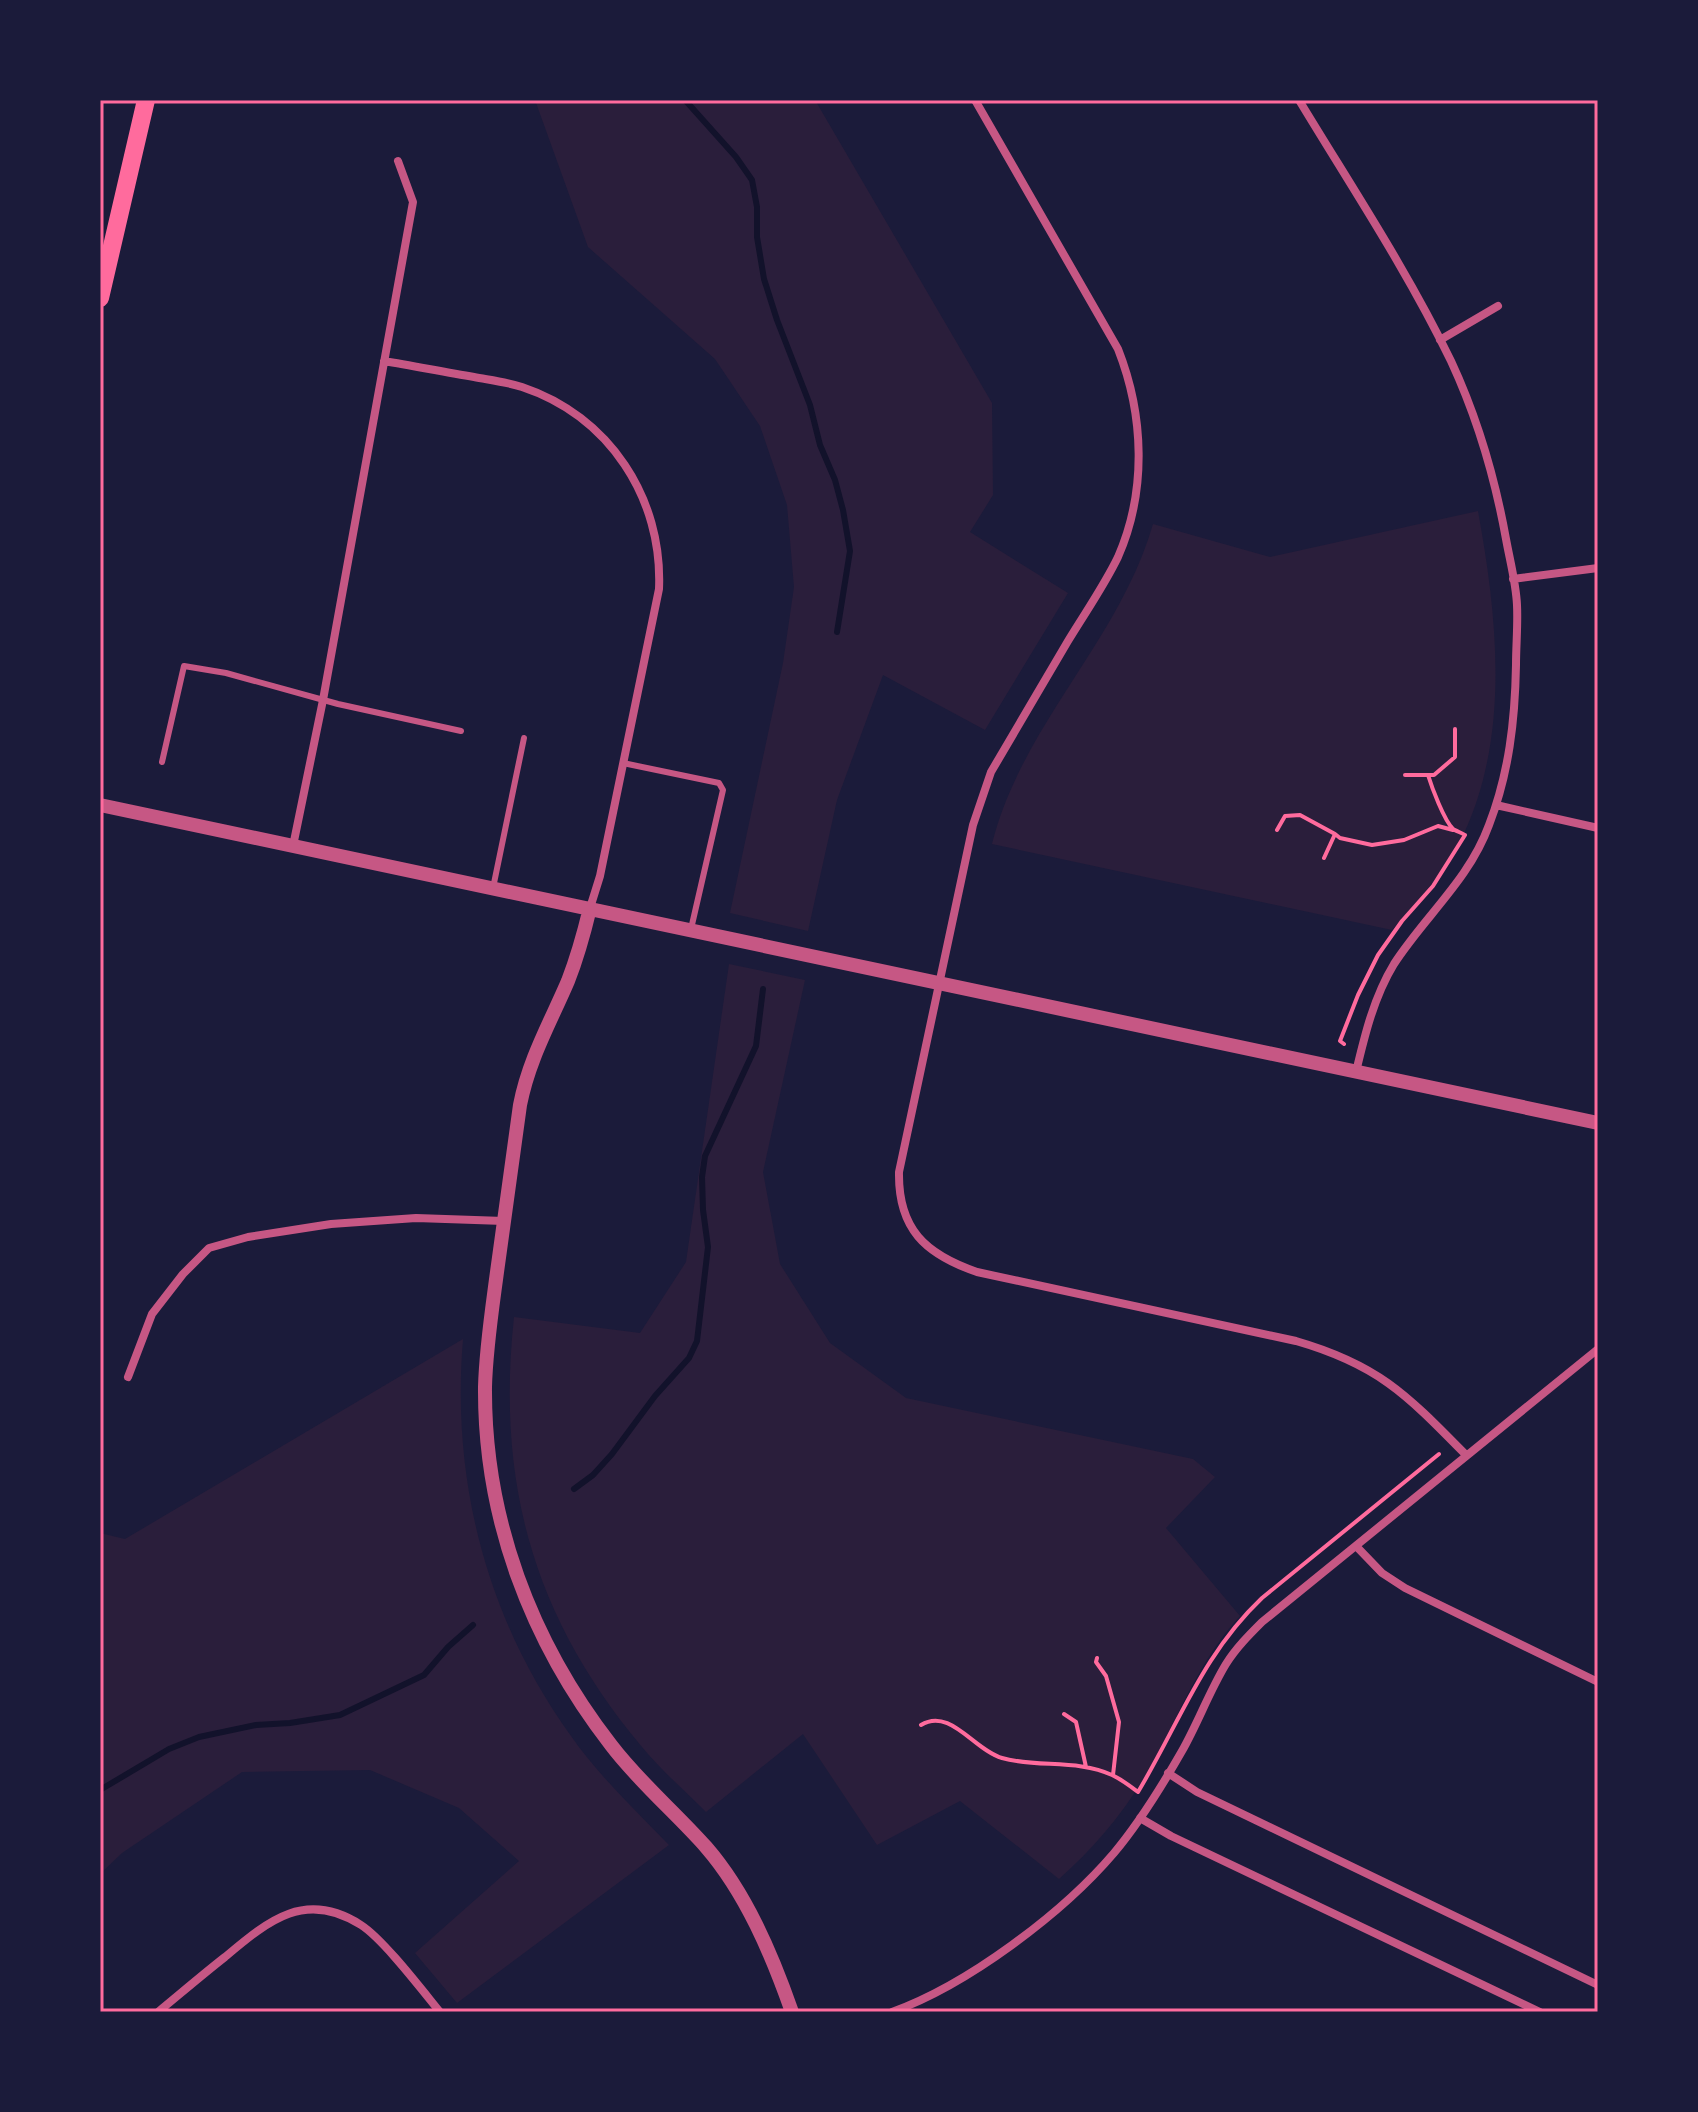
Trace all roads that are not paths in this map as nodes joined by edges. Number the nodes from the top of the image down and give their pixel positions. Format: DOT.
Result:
graph roads {
  1 [pos="146,100"];
  2 [pos="975,100"];
  3 [pos="1299,100"];
  4 [pos="398,161"];
  5 [pos="100,298"];
  6 [pos="1498,306"];
  7 [pos="1440,340"];
  8 [pos="384,361"];
  9 [pos="1598,568"];
  10 [pos="1513,579"];
  11 [pos="323,700"];
  12 [pos="461,731"];
  13 [pos="524,738"];
  14 [pos="162,762"];
  15 [pos="623,763"];
  16 [pos="100,805"];
  17 [pos="1496,805"];
  18 [pos="1598,828"];
  19 [pos="293,846"];
  20 [pos="493,888"];
  21 [pos="590,908"];
  22 [pos="691,929"];
  23 [pos="939,982"];
  24 [pos="1356,1072"];
  25 [pos="1598,1123"];
  26 [pos="504,1221"];
  27 [pos="1598,1349"];
  28 [pos="128,1377"];
  29 [pos="1466,1455"];
  30 [pos="1356,1546"];
  31 [pos="1598,1682"];
  32 [pos="1168,1773"];
  33 [pos="1140,1818"];
  34 [pos="1598,1985"];
  35 [pos="158,2012"];
  36 [pos="440,2012"];
  37 [pos="792,2012"];
  38 [pos="892,2012"];
  39 [pos="1540,2012"];
  1 -- 5 [label="main road"];
  2 -- 23 [label="street"];
  3 -- 7 [label="street"];
  4 -- 8 [label="street"];
  6 -- 7 [label="street"];
  7 -- 10 [label="street"];
  8 -- 11 [label="street"];
  8 -- 15 [label="street"];
  9 -- 10 [label="street"];
  10 -- 17 [label="street"];
  11 -- 12 [label="lane"];
  11 -- 14 [label="lane"];
  11 -- 19 [label="street"];
  13 -- 20 [label="lane"];
  15 -- 21 [label="street"];
  15 -- 22 [label="lane"];
  16 -- 19 [label="street"];
  17 -- 18 [label="street"];
  17 -- 24 [label="street"];
  19 -- 20 [label="street"];
  20 -- 21 [label="street"];
  21 -- 22 [label="street"];
  21 -- 26 [label="street"];
  22 -- 23 [label="street"];
  23 -- 24 [label="street"];
  23 -- 29 [label="street"];
  24 -- 25 [label="street"];
  26 -- 28 [label="street"];
  26 -- 37 [label="street"];
  27 -- 29 [label="street"];
  29 -- 30 [label="street"];
  30 -- 31 [label="street"];
  30 -- 32 [label="street"];
  32 -- 33 [label="street"];
  32 -- 34 [label="street"];
  33 -- 38 [label="street"];
  33 -- 39 [label="street"];
  35 -- 36 [label="street"];
}
